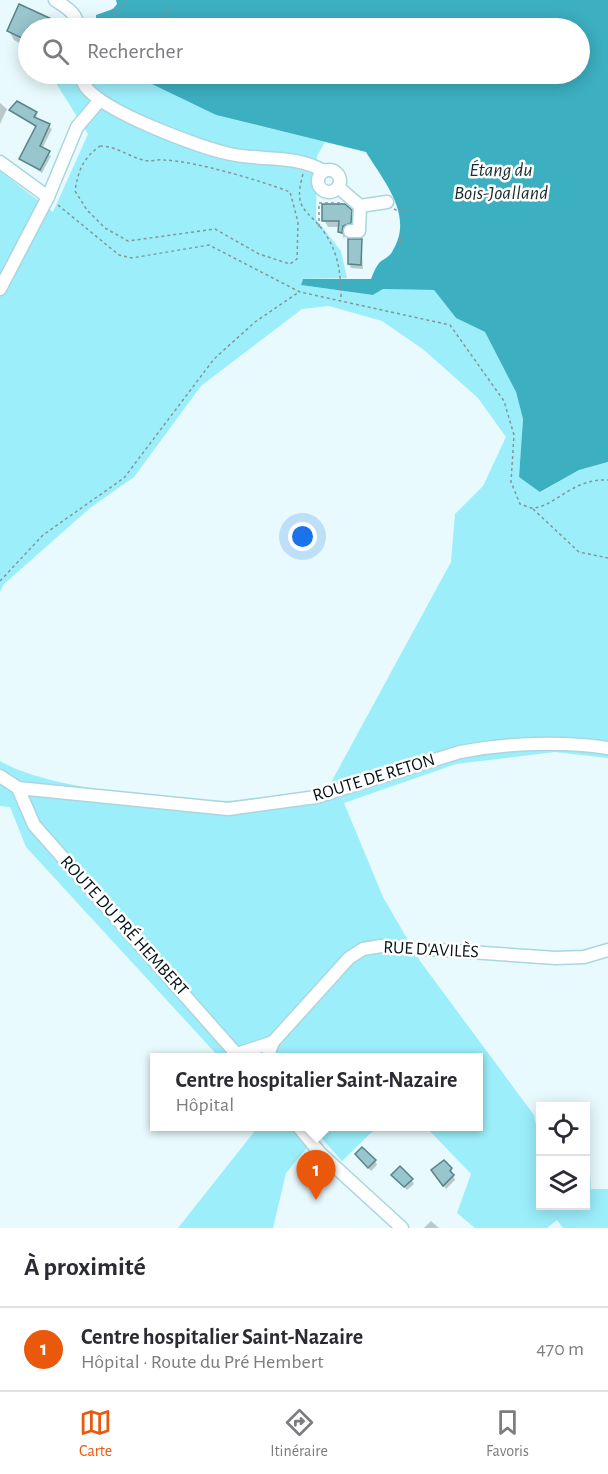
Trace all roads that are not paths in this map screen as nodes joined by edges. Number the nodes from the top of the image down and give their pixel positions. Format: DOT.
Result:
graph roads {
  1 [pos="55,0"];
  2 [pos="76,18"];
  3 [pos="84,84"];
  4 [pos="100,100"];
  5 [pos="0,162"];
  6 [pos="48,197"];
  7 [pos="387,201"];
  8 [pos="357,205"];
  9 [pos="350,231"];
  10 [pos="0,289"];
  11 [pos="608,748"];
  12 [pos="0,776"];
  13 [pos="18,788"];
  14 [pos="608,950"];
  15 [pos="273,1042"];
  16 [pos="236,1053"];
  17 [pos="246,1053"];
  18 [pos="269,1053"];
  19 [pos="302,1131"];
  20 [pos="402,1228"];
  1 -- 2 [label="street"];
  3 -- 4 [label="street"];
  4 -- 6 [label="street"];
  4 -- 8 [label="street"];
  5 -- 6 [label="street"];
  6 -- 10 [label="street"];
  7 -- 8 [label="street"];
  8 -- 9 [label="street"];
  11 -- 13 [label="street, ROUTE DE RETON"];
  12 -- 13 [label="street, ROUTE DE RETON"];
  13 -- 16 [label="street, ROUTE DU PRÉ HEMBERT"];
  14 -- 15 [label="street, RUE D'AVILÈS"];
  15 -- 17 [label="street"];
  15 -- 18 [label="street, RUE D'AVILÈS"];
  19 -- 20 [label="street"];
}
